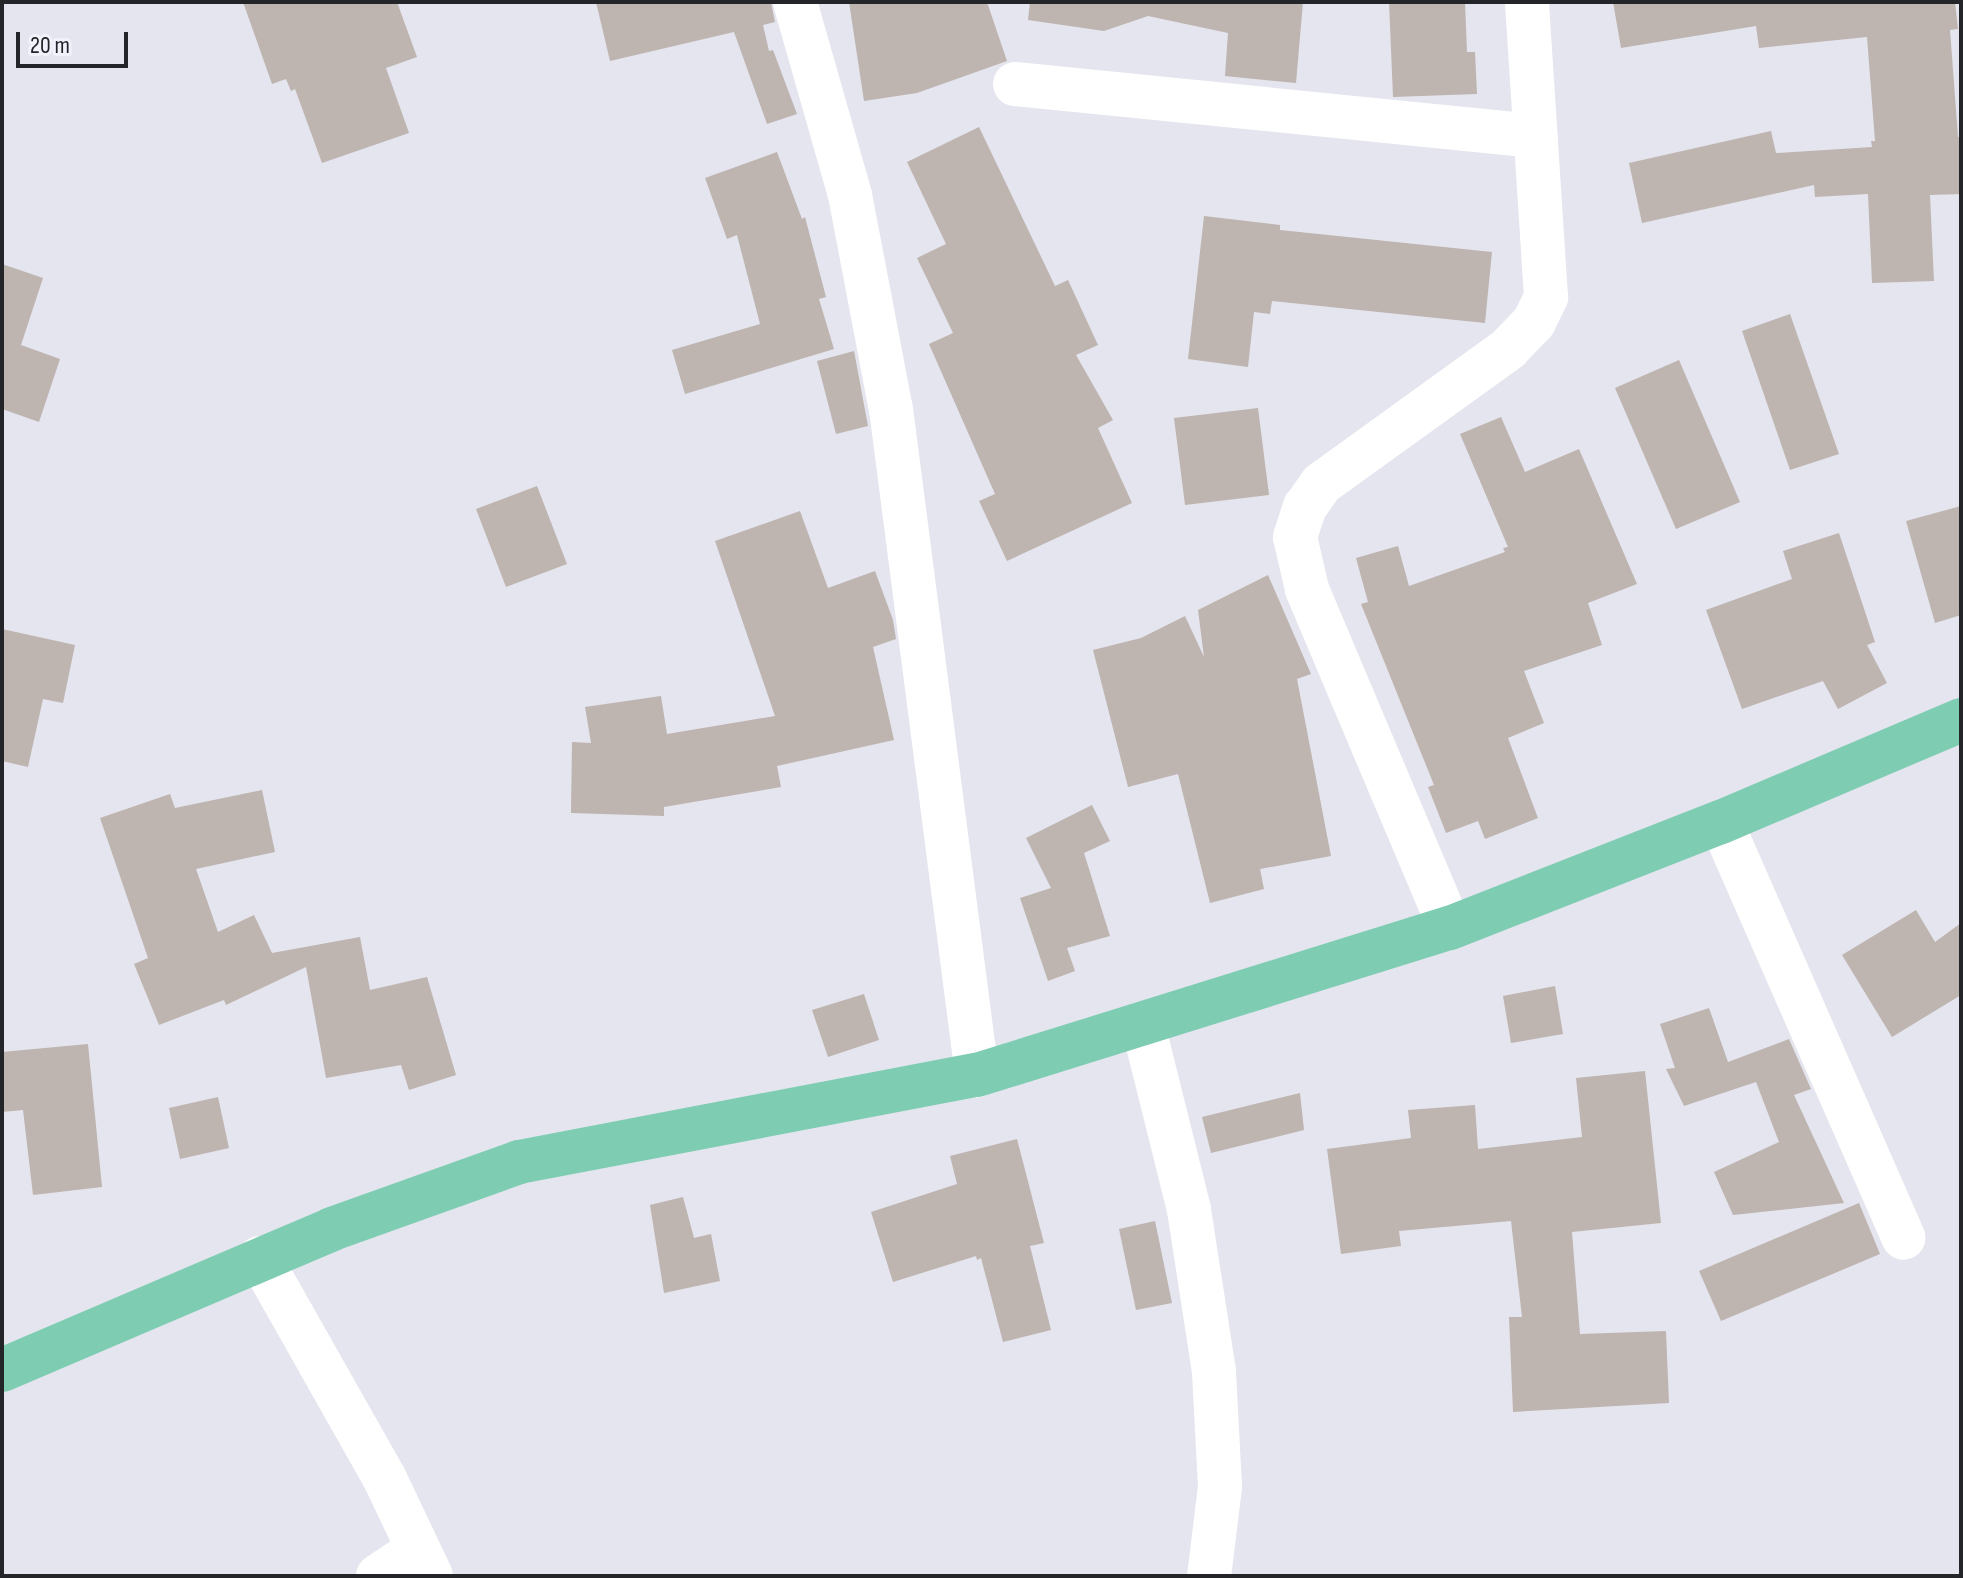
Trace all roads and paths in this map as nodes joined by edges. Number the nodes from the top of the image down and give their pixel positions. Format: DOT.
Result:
graph roads {
  1 [pos="795,2"];
  2 [pos="1527,2"];
  3 [pos="1015,84"];
  4 [pos="1535,136"];
  5 [pos="1961,720"];
  6 [pos="1721,822"];
  7 [pos="1450,928"];
  8 [pos="1143,1025"];
  9 [pos="977,1075"];
  10 [pos="1904,1238"];
  11 [pos="260,1258"];
  12 [pos="2,1370"];
  13 [pos="424,1563"];
  14 [pos="378,1576"];
  15 [pos="1209,1576"];
  1 -- 9 [label="street"];
  2 -- 4 [label="street"];
  3 -- 4 [label="street"];
  4 -- 7 [label="street"];
  5 -- 6 [label="main road"];
  6 -- 7 [label="main road"];
  6 -- 10 [label="street"];
  7 -- 8 [label="main road"];
  8 -- 9 [label="main road"];
  8 -- 15 [label="street"];
  9 -- 11 [label="main road"];
  11 -- 12 [label="main road"];
  11 -- 13 [label="street"];
  13 -- 14 [label="street"];
}
